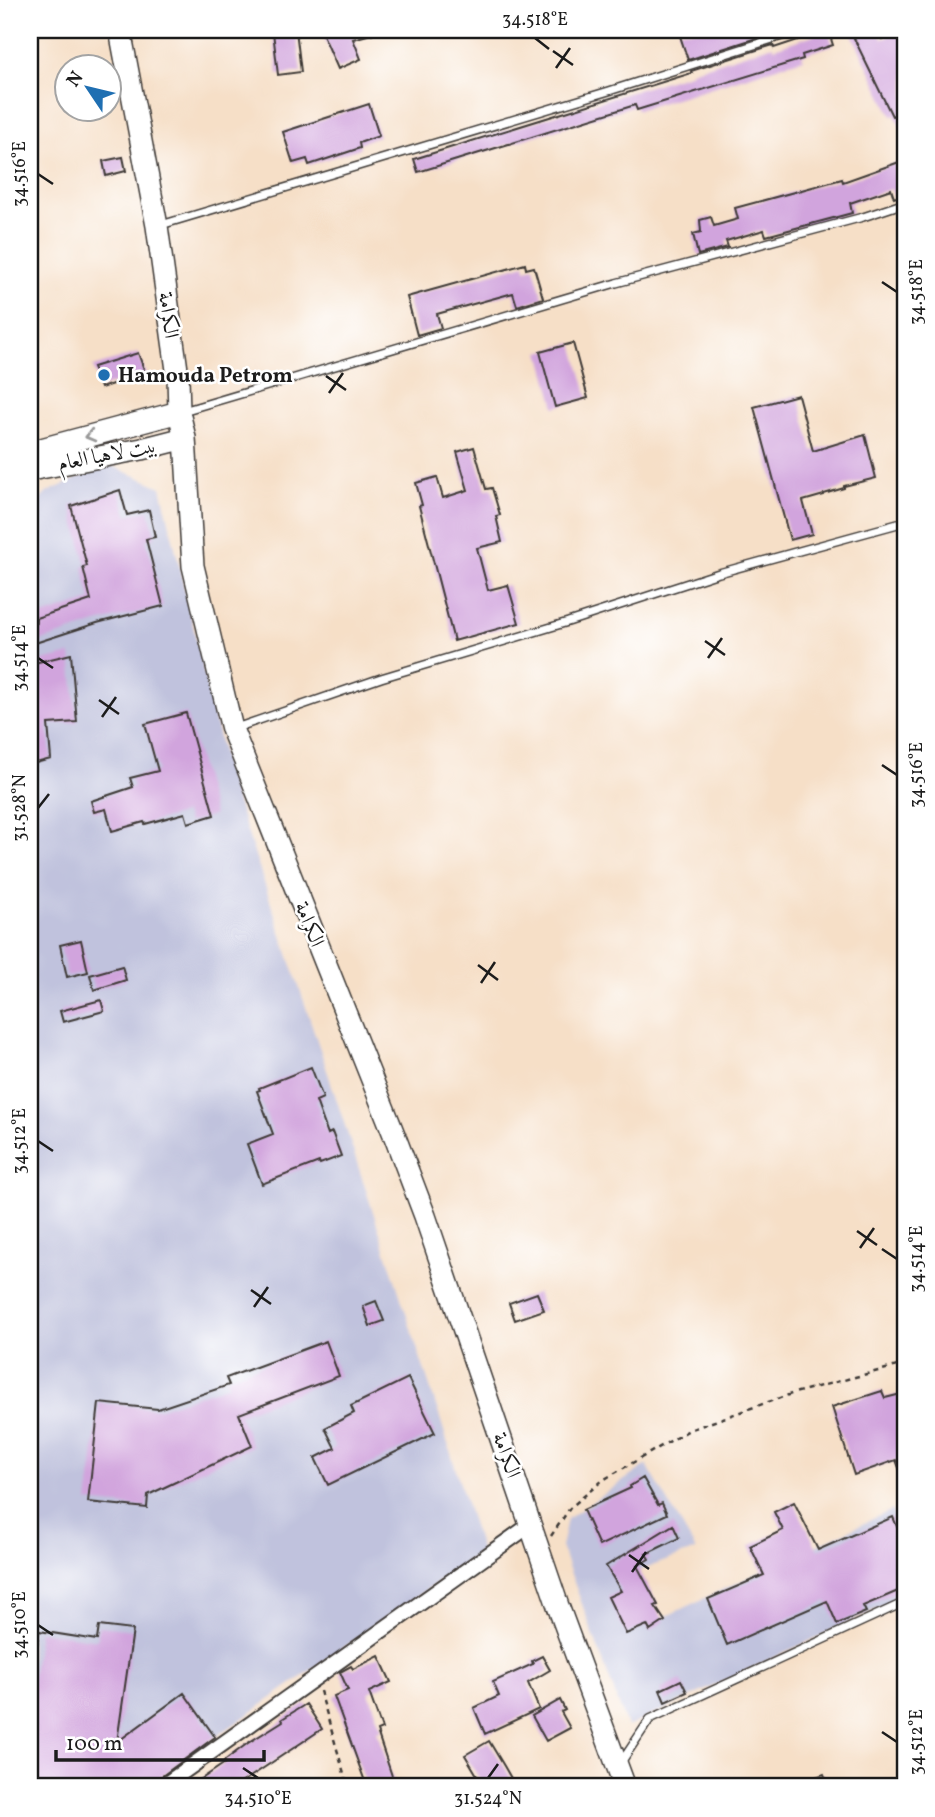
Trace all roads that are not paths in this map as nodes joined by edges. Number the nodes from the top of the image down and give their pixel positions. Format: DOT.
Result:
graph roads {
  1 [pos="120,30"];
  2 [pos="801,30"];
  3 [pos="905,203"];
  4 [pos="157,226"];
  5 [pos="178,377"];
  6 [pos="179,412"];
  7 [pos="137,424"];
  8 [pos="185,438"];
  9 [pos="142,449"];
  10 [pos="30,452"];
  11 [pos="30,470"];
  12 [pos="187,477"];
  13 [pos="905,523"];
  14 [pos="232,729"];
  15 [pos="530,1525"];
  16 [pos="905,1602"];
  17 [pos="618,1767"];
  18 [pos="162,1787"];
  19 [pos="625,1787"];
  1 -- 4 [label="main road, الكرامة"];
  2 -- 4 [label="lane"];
  3 -- 6 [label="lane"];
  4 -- 5 [label="main road, الكرامة"];
  5 -- 6 [label="main road, الكرامة"];
  5 -- 7 [label="main road"];
  6 -- 7 [label="main road, بيت لاهيا العام"];
  6 -- 8 [label="main road, الكرامة"];
  7 -- 10 [label="main road, بيت لاهيا العام, one-way"];
  8 -- 9 [label="main road, بيت لاهيا العام"];
  8 -- 12 [label="main road, الكرامة"];
  9 -- 11 [label="main road, بيت لاهيا العام"];
  9 -- 12 [label="main road"];
  12 -- 14 [label="main road, الكرامة"];
  13 -- 14 [label="lane"];
  14 -- 15 [label="main road, الكرامة"];
  15 -- 17 [label="main road, الكرامة"];
  15 -- 18 [label="street"];
  16 -- 17 [label="lane"];
  17 -- 19 [label="main road, الكرامة"];
}
